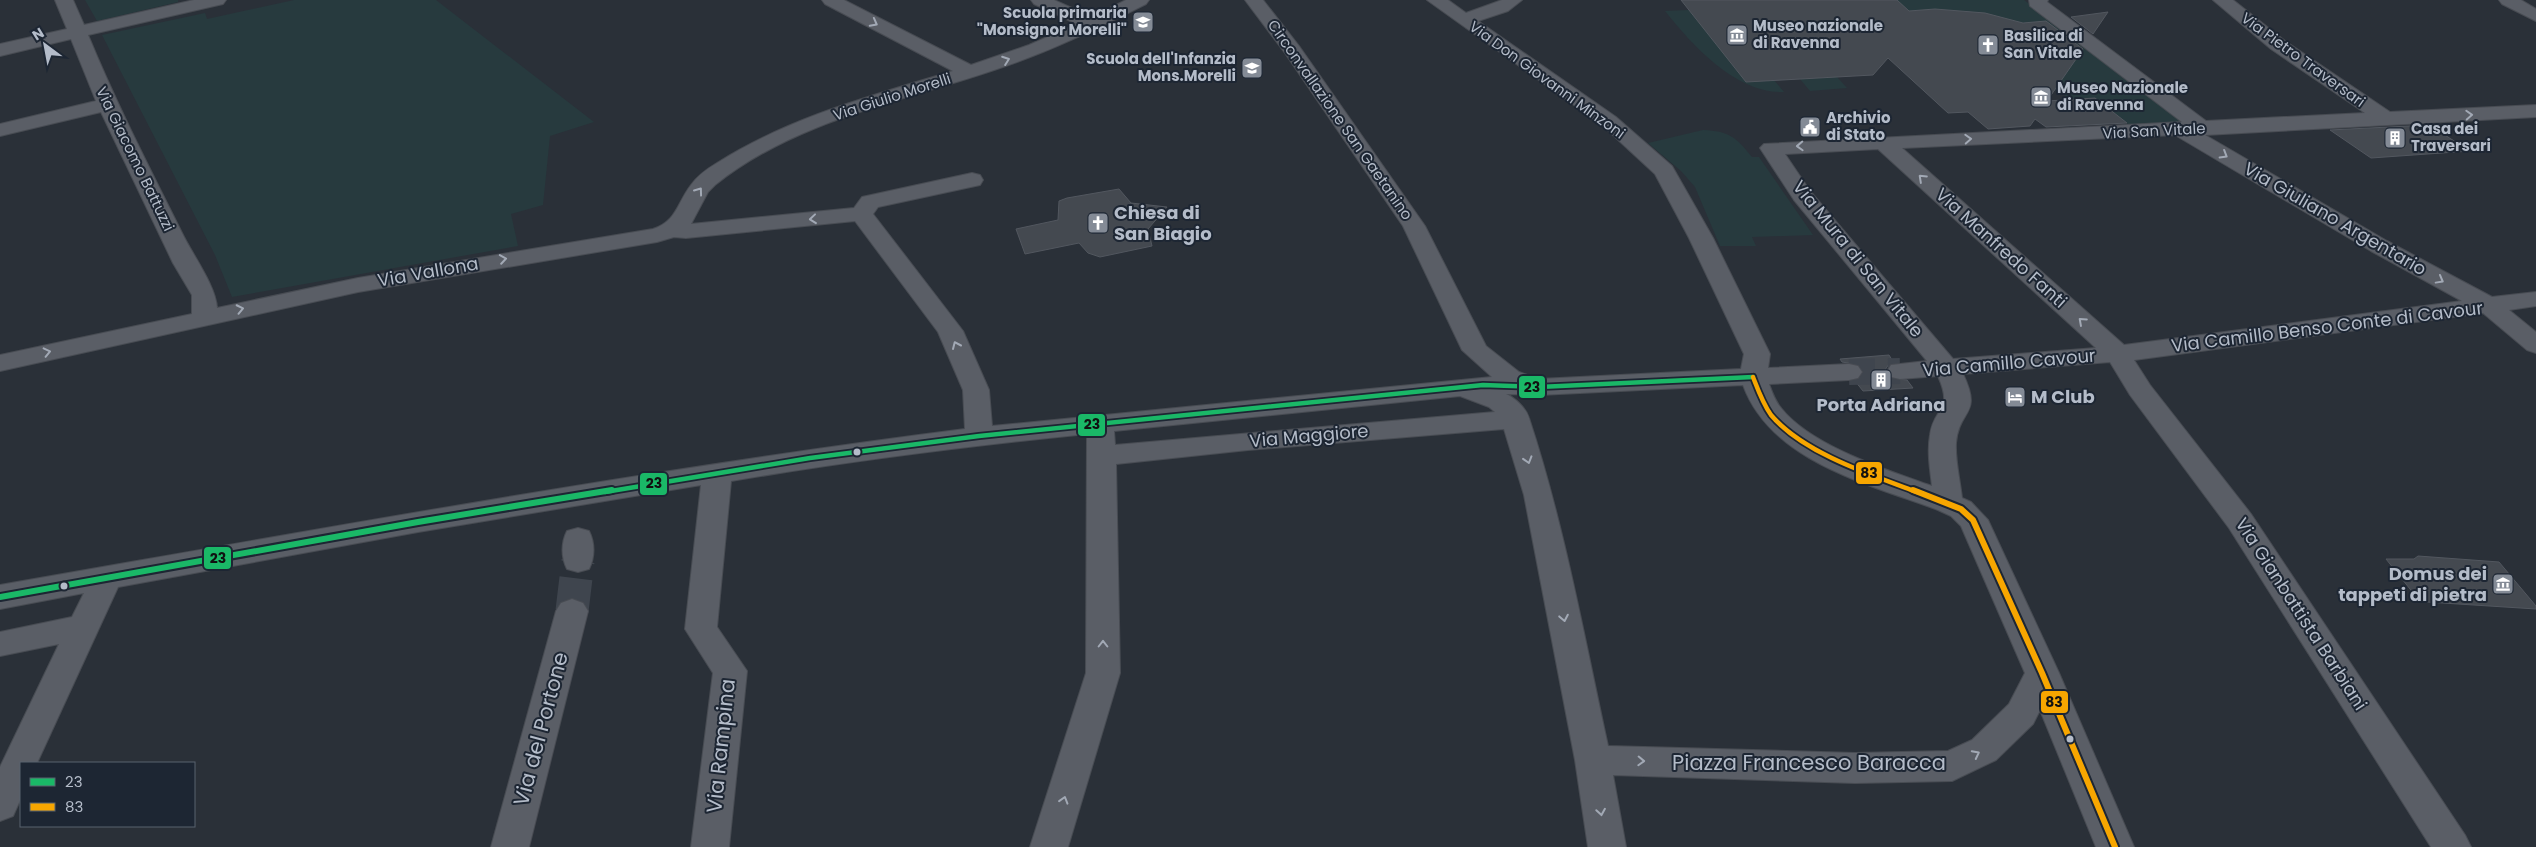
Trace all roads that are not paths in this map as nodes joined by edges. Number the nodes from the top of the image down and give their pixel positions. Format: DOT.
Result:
graph roads {
  1 [pos="64,0"];
  2 [pos="217,0"];
  3 [pos="830,0"];
  4 [pos="1040,0"];
  5 [pos="1140,0"];
  6 [pos="1254,0"];
  7 [pos="1436,0"];
  8 [pos="1513,0"];
  9 [pos="2039,0"];
  10 [pos="2222,0"];
  11 [pos="2508,0"];
  12 [pos="2533,13"];
  13 [pos="1467,21"];
  14 [pos="1092,24"];
  15 [pos="78,33"];
  16 [pos="0,50"];
  17 [pos="969,72"];
  18 [pos="107,104"];
  19 [pos="2536,111"];
  20 [pos="2386,118"];
  21 [pos="2193,129"];
  22 [pos="0,130"];
  23 [pos="1884,143"];
  24 [pos="1771,148"];
  25 [pos="972,180"];
  26 [pos="861,214"];
  27 [pos="672,230"];
  28 [pos="2536,300"];
  29 [pos="2488,306"];
  30 [pos="205,317"];
  31 [pos="2536,346"];
  32 [pos="1475,350"];
  33 [pos="2118,354"];
  34 [pos="0,363"];
  35 [pos="1947,368"];
  36 [pos="1900,371"];
  37 [pos="1849,372"];
  38 [pos="1753,377"];
  39 [pos="1539,387"];
  40 [pos="1429,389"];
  41 [pos="2139,389"];
  42 [pos="1515,416"];
  43 [pos="1100,423"];
  44 [pos="979,436"];
  45 [pos="1102,456"];
  46 [pos="717,474"];
  47 [pos="1948,503"];
  48 [pos="107,578"];
  49 [pos="0,598"];
  50 [pos="572,611"];
  51 [pos="85,627"];
  52 [pos="0,644"];
  53 [pos="2042,673"];
  54 [pos="1592,760"];
  55 [pos="21,762"];
  56 [pos="20,763"];
  57 [pos="0,805"];
  58 [pos="510,847"];
  59 [pos="710,847"];
  60 [pos="1049,847"];
  61 [pos="1607,847"];
  62 [pos="2114,847"];
  63 [pos="2452,847"];
  1 -- 15 [label="street, Via Giacomo Battuzzi"];
  2 -- 15 [label="street"];
  3 -- 17 [label="street, one-way"];
  4 -- 14 [label="street"];
  5 -- 14 [label="street, Via Giulio Morelli"];
  6 -- 32 [label="street, Circonvallazione San Gaetanino"];
  7 -- 13 [label="street, Via Don Giovanni Minzoni"];
  8 -- 13 [label="street"];
  9 -- 21 [label="street, Via Giuliano Argentario"];
  10 -- 20 [label="street, Via Pietro Traversari"];
  11 -- 12 [label="street"];
  13 -- 38 [label="street, Via Don Giovanni Minzoni"];
  17 -- 14 [label="street, Via Giulio Morelli, one-way"];
  15 -- 16 [label="street"];
  15 -- 18 [label="street, Via Giacomo Battuzzi"];
  27 -- 17 [label="street, Via Giulio Morelli, one-way"];
  18 -- 22 [label="street"];
  18 -- 30 [label="street, Via Giacomo Battuzzi"];
  20 -- 19 [label="street, Via San Vitale, one-way"];
  20 -- 21 [label="street, Via San Vitale"];
  23 -- 21 [label="street, Via San Vitale, one-way"];
  21 -- 29 [label="street, Via Giuliano Argentario, one-way"];
  23 -- 24 [label="street, Via San Vitale, one-way"];
  33 -- 23 [label="street, Via Manfredo Fanti, one-way"];
  24 -- 35 [label="street, Via Mura di San Vitale"];
  25 -- 26 [label="street"];
  26 -- 27 [label="street, Via Vallona, one-way"];
  44 -- 26 [label="street, one-way"];
  30 -- 27 [label="street, Via Vallona, one-way"];
  28 -- 29 [label="street, Via Camillo Benso Conte di Cavour"];
  29 -- 31 [label="street, Via Giuliano Argentario"];
  29 -- 33 [label="street, Via Camillo Benso Conte di Cavour"];
  34 -- 30 [label="street, Via Vallona, one-way"];
  32 -- 39 [label="street, Circonvallazione San Gaetanino"];
  32 -- 40 [label="street"];
  33 -- 35 [label="street, Via Camillo Cavour"];
  33 -- 41 [label="street, Via Manfredo Fanti"];
  35 -- 36 [label="street, Via Camillo Cavour"];
  35 -- 47 [label="street, Via Mura di San Vitale"];
  37 -- 38 [label="street"];
  38 -- 39 [label="street, Via Maggiore"];
  38 -- 47 [label="street"];
  39 -- 40 [label="street, Via Maggiore"];
  39 -- 42 [label="street"];
  40 -- 42 [label="street"];
  40 -- 43 [label="street, Via Maggiore"];
  41 -- 63 [label="street, Via Gianbattista Barbiani"];
  42 -- 45 [label="street, Via Maggiore"];
  42 -- 54 [label="street, one-way"];
  43 -- 44 [label="street, Via Maggiore"];
  43 -- 45 [label="street"];
  44 -- 46 [label="street, Via Maggiore"];
  60 -- 45 [label="street, one-way"];
  46 -- 48 [label="street, Via Maggiore"];
  46 -- 59 [label="street, Via Rampina"];
  47 -- 53 [label="street"];
  48 -- 49 [label="street, Via Maggiore"];
  48 -- 51 [label="street"];
  50 -- 58 [label="street, Via del Portone"];
  51 -- 52 [label="street"];
  51 -- 55 [label="street"];
  54 -- 53 [label="street, Piazza Francesco Baracca, one-way"];
  53 -- 62 [label="street"];
  54 -- 61 [label="street, one-way"];
  56 -- 57 [label="street"];
}
